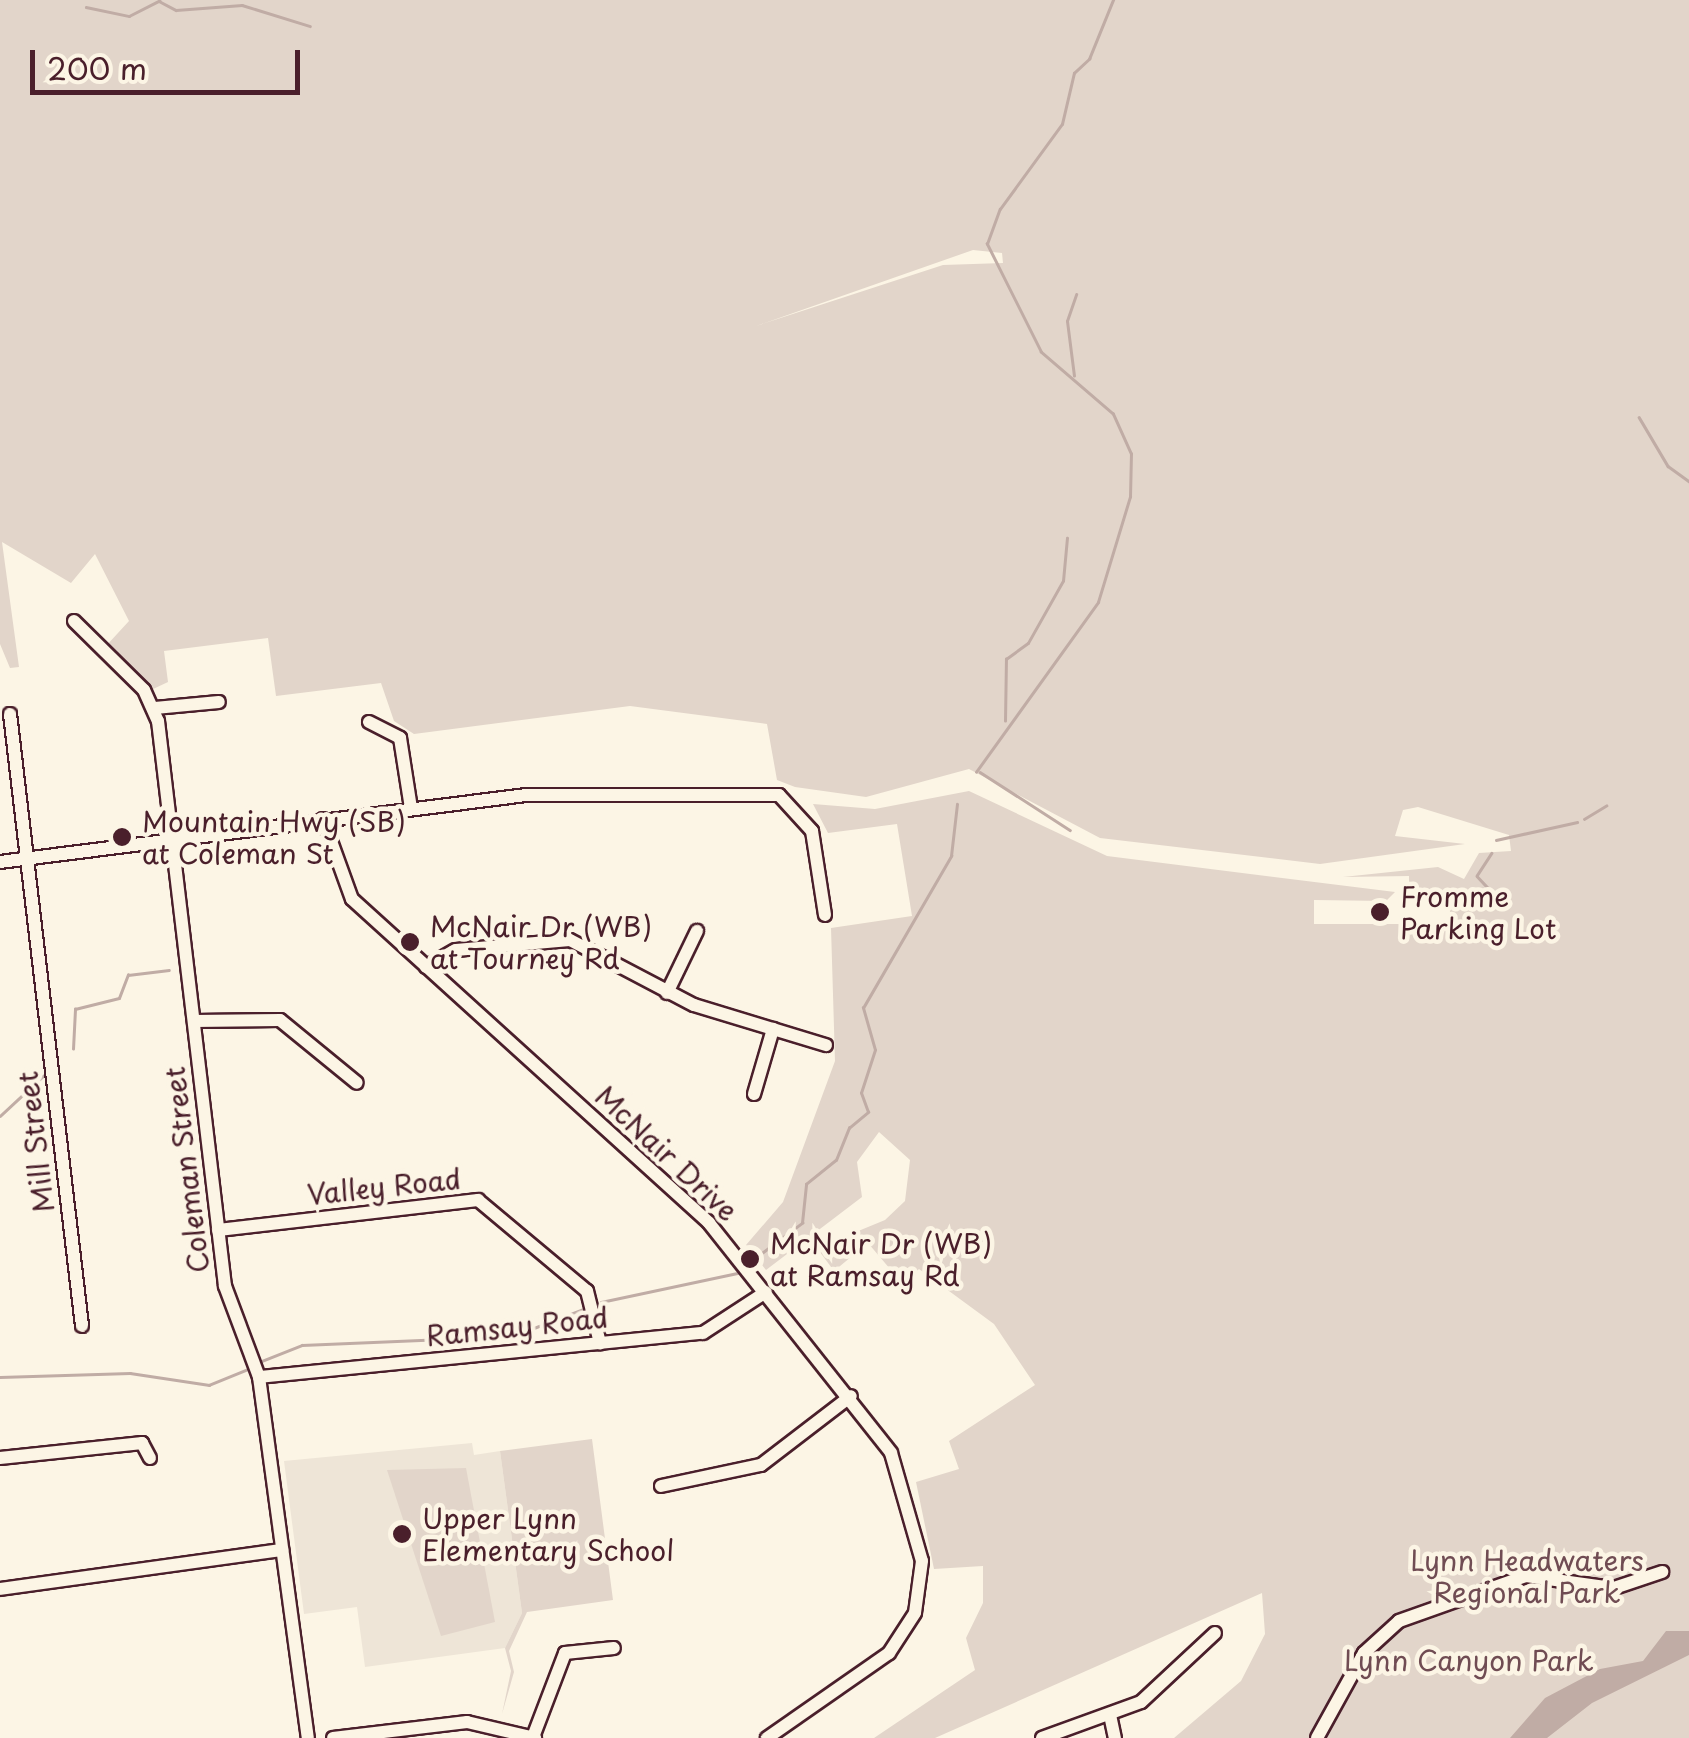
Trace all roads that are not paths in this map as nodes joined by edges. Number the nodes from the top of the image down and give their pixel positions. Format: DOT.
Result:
graph roads {
  1 [pos="74,621"];
  2 [pos="219,702"];
  3 [pos="154,708"];
  4 [pos="10,714"];
  5 [pos="369,722"];
  6 [pos="411,808"];
  7 [pos="323,819"];
  8 [pos="172,838"];
  9 [pos="28,858"];
  10 [pos="0,862"];
  11 [pos="825,915"];
  12 [pos="697,931"];
  13 [pos="426,967"];
  14 [pos="667,992"];
  15 [pos="194,1021"];
  16 [pos="774,1029"];
  17 [pos="826,1045"];
  18 [pos="357,1082"];
  19 [pos="754,1094"];
  20 [pos="218,1230"];
  21 [pos="766,1292"];
  22 [pos="82,1326"];
  23 [pos="600,1343"];
  24 [pos="259,1377"];
  25 [pos="851,1396"];
  26 [pos="0,1458"];
  27 [pos="150,1458"];
  28 [pos="662,1486"];
  29 [pos="282,1550"];
  30 [pos="1662,1572"];
  31 [pos="0,1588"];
  32 [pos="1215,1633"];
  33 [pos="614,1648"];
  34 [pos="1110,1715"];
  35 [pos="534,1737"];
  36 [pos="308,1738"];
  37 [pos="333,1738"];
  38 [pos="767,1738"];
  39 [pos="1042,1738"];
  40 [pos="1116,1738"];
  41 [pos="1317,1738"];
  1 -- 3 [label="street"];
  2 -- 3 [label="street"];
  3 -- 8 [label="street, Coleman Street"];
  4 -- 9 [label="street, Mill Street"];
  5 -- 6 [label="street"];
  6 -- 7 [label="street"];
  6 -- 11 [label="street"];
  7 -- 8 [label="street"];
  7 -- 13 [label="street, McNair Drive"];
  8 -- 9 [label="street"];
  8 -- 15 [label="street, Coleman Street"];
  9 -- 10 [label="street"];
  9 -- 22 [label="street, Mill Street"];
  12 -- 14 [label="street"];
  13 -- 14 [label="street"];
  13 -- 21 [label="street, McNair Drive"];
  14 -- 16 [label="street"];
  15 -- 18 [label="street"];
  15 -- 20 [label="street, Coleman Street"];
  16 -- 17 [label="street"];
  16 -- 19 [label="street"];
  20 -- 23 [label="street, Valley Road"];
  20 -- 24 [label="street, Coleman Street"];
  21 -- 23 [label="street, Ramsay Road"];
  21 -- 25 [label="street, McNair Drive"];
  23 -- 24 [label="street, Ramsay Road"];
  24 -- 29 [label="street, Coleman Street"];
  25 -- 28 [label="street"];
  25 -- 38 [label="street, McNair Drive"];
  26 -- 27 [label="street"];
  29 -- 31 [label="street"];
  29 -- 36 [label="street, Coleman Street"];
  30 -- 41 [label="street"];
  32 -- 34 [label="street"];
  33 -- 35 [label="street"];
  34 -- 39 [label="street"];
  34 -- 40 [label="street"];
  35 -- 37 [label="street"];
}
